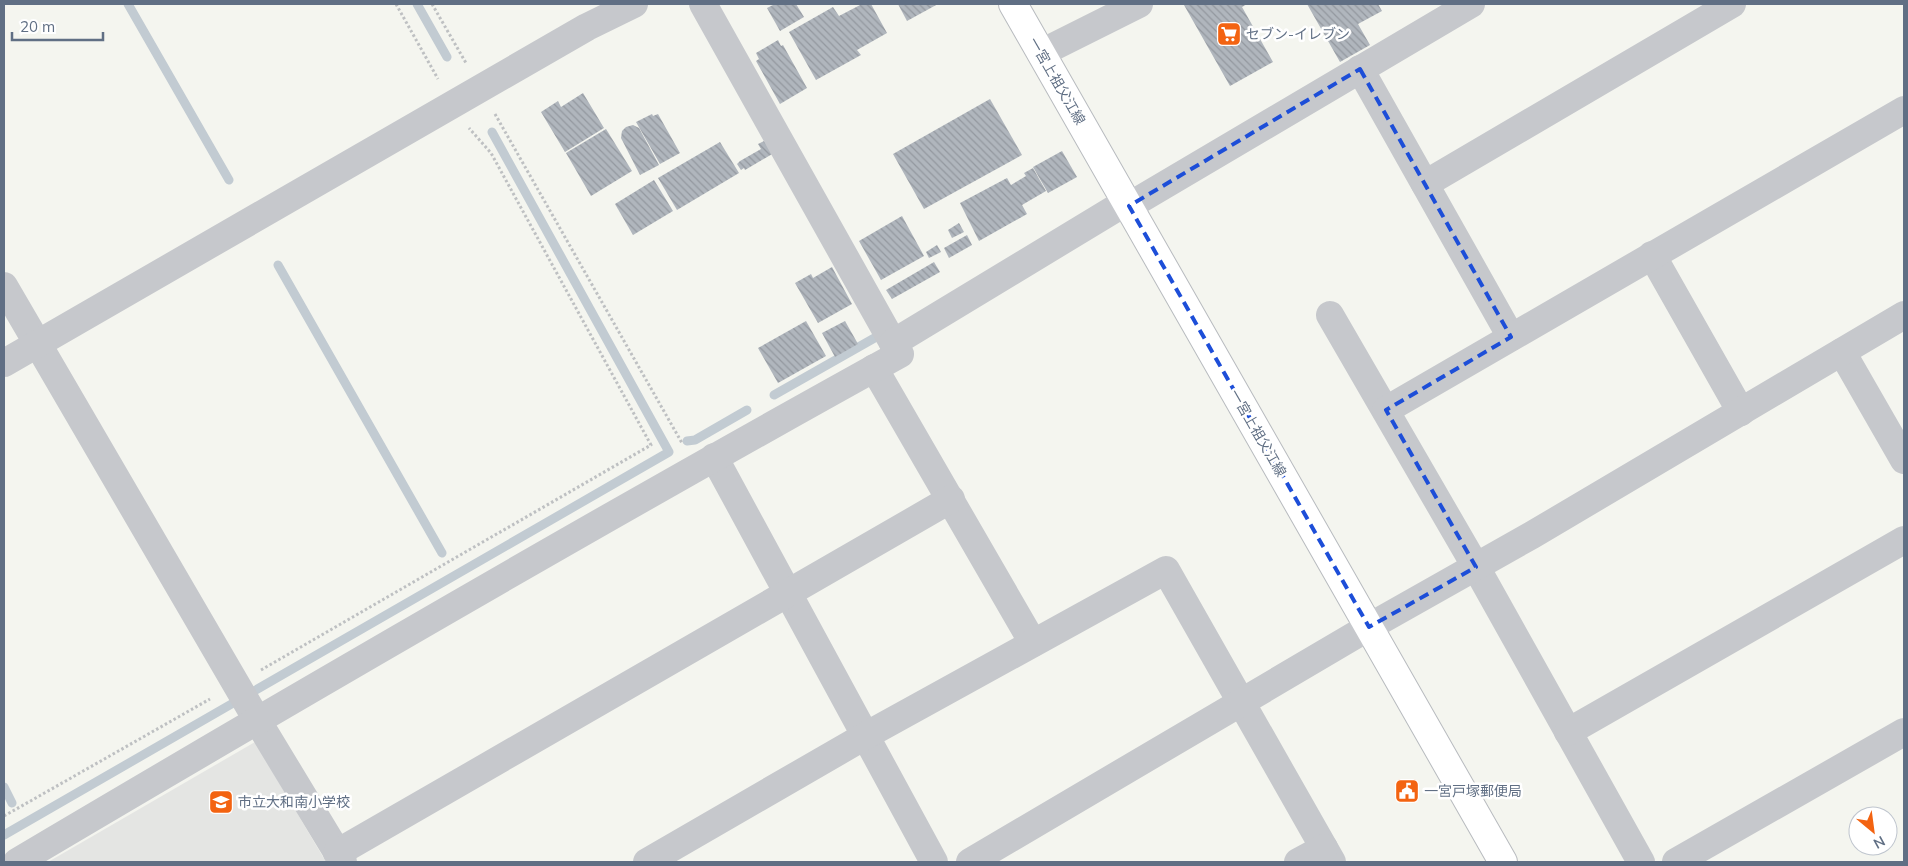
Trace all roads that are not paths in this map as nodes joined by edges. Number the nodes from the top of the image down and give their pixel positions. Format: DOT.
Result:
graph roads {
  1 [pos="634,4"];
  2 [pos="703,4"];
  3 [pos="1013,4"];
  4 [pos="1140,4"];
  5 [pos="1471,4"];
  6 [pos="1732,4"];
  7 [pos="1041,53"];
  8 [pos="1360,69"];
  9 [pos="1904,110"];
  10 [pos="1425,184"];
  11 [pos="1128,204"];
  12 [pos="1652,255"];
  13 [pos="4,286"];
  14 [pos="1330,315"];
  15 [pos="1904,315"];
  16 [pos="1512,337"];
  17 [pos="893,343"];
  18 [pos="37,344"];
  19 [pos="1842,352"];
  20 [pos="4,363"];
  21 [pos="874,368"];
  22 [pos="1386,410"];
  23 [pos="1742,412"];
  24 [pos="1904,460"];
  25 [pos="705,463"];
  26 [pos="951,499"];
  27 [pos="1904,540"];
  28 [pos="1476,567"];
  29 [pos="787,594"];
  30 [pos="1369,627"];
  31 [pos="1032,643"];
  32 [pos="244,699"];
  33 [pos="1242,703"];
  34 [pos="1568,732"];
  35 [pos="1904,732"];
  36 [pos="864,736"];
  37 [pos="1328,855"];
  38 [pos="340,858"];
  39 [pos="17,862"];
  40 [pos="647,862"];
  41 [pos="934,862"];
  42 [pos="970,862"];
  43 [pos="1298,862"];
  44 [pos="1503,862"];
  45 [pos="1641,862"];
  46 [pos="1676,862"];
  1 -- 18 [label="street"];
  2 -- 17 [label="street"];
  3 -- 7 [label="main road, 一宮上祖父江線"];
  4 -- 7 [label="street"];
  5 -- 8 [label="street"];
  6 -- 10 [label="street"];
  7 -- 11 [label="main road, 一宮上祖父江線"];
  8 -- 10 [label="street"];
  8 -- 11 [label="street"];
  9 -- 12 [label="street"];
  10 -- 16 [label="street"];
  11 -- 17 [label="street"];
  11 -- 30 [label="main road, 一宮上祖父江線"];
  12 -- 16 [label="street"];
  12 -- 23 [label="street"];
  13 -- 18 [label="street"];
  14 -- 22 [label="street"];
  15 -- 19 [label="street"];
  16 -- 22 [label="street"];
  17 -- 21 [label="street"];
  18 -- 20 [label="street"];
  18 -- 32 [label="street"];
  19 -- 23 [label="street"];
  19 -- 24 [label="street"];
  21 -- 25 [label="street"];
  21 -- 26 [label="street"];
  22 -- 28 [label="street"];
  23 -- 28 [label="street"];
  25 -- 29 [label="street"];
  25 -- 32 [label="street"];
  26 -- 29 [label="street"];
  26 -- 31 [label="street"];
  27 -- 34 [label="street"];
  28 -- 30 [label="street"];
  28 -- 34 [label="street"];
  29 -- 36 [label="street"];
  29 -- 38 [label="street"];
  30 -- 33 [label="street"];
  30 -- 44 [label="main road, 一宮上祖父江線"];
  31 -- 33 [label="street"];
  31 -- 36 [label="street"];
  32 -- 38 [label="street"];
  32 -- 39 [label="street"];
  33 -- 37 [label="street"];
  33 -- 42 [label="street"];
  34 -- 45 [label="street"];
  35 -- 46 [label="street"];
  36 -- 40 [label="street"];
  36 -- 41 [label="street"];
  37 -- 43 [label="street"];
}
